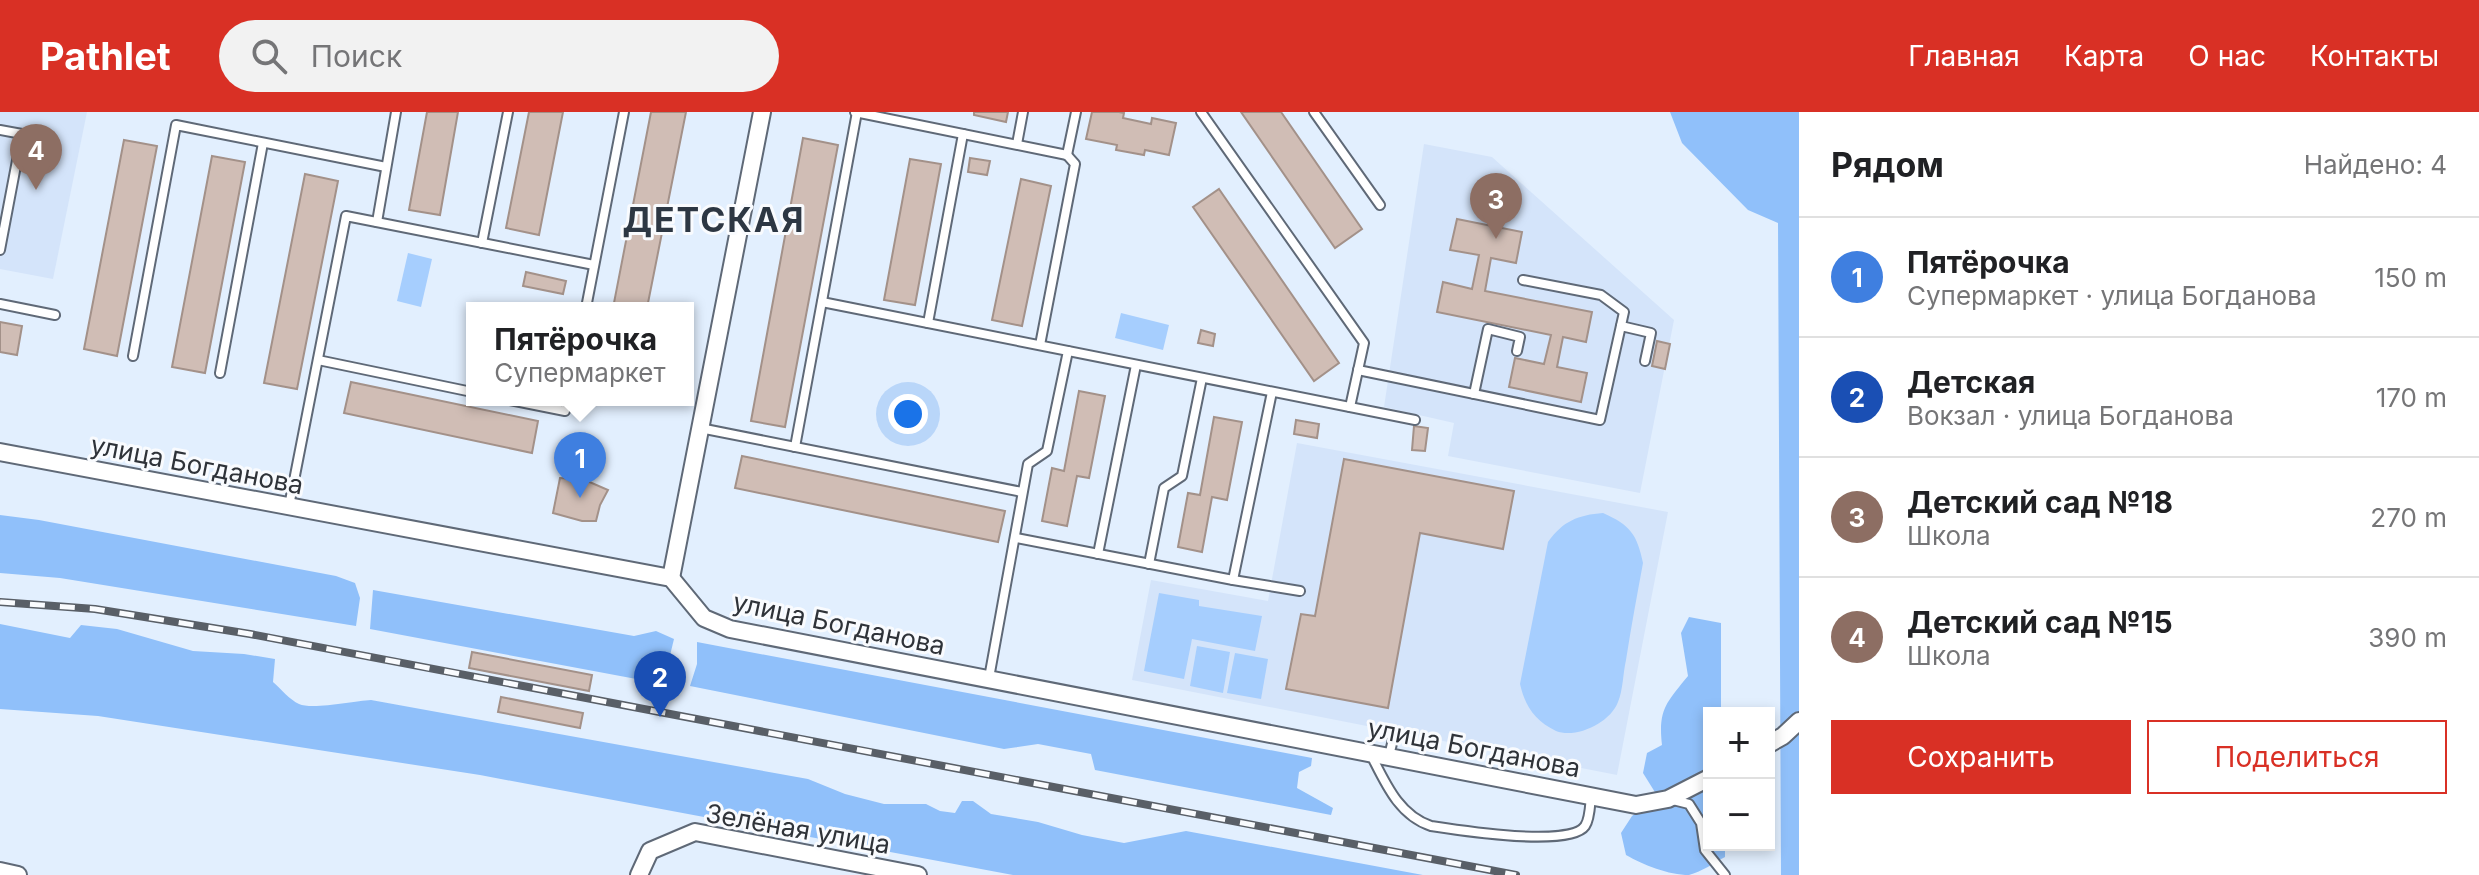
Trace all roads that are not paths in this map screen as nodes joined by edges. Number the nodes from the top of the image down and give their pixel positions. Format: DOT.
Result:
graph roads {
  1 [pos="396,112"];
  2 [pos="508,112"];
  3 [pos="624,112"];
  4 [pos="762,112"];
  5 [pos="856,112"];
  6 [pos="1023,112"];
  7 [pos="1076,112"];
  8 [pos="1201,112"];
  9 [pos="1314,112"];
  10 [pos="896,116"];
  11 [pos="0,130"];
  12 [pos="963,134"];
  13 [pos="263,143"];
  14 [pos="1017,144"];
  15 [pos="1067,155"];
  16 [pos="386,167"];
  17 [pos="1380,205"];
  18 [pos="377,222"];
  19 [pos="482,243"];
  20 [pos="0,250"];
  21 [pos="594,265"];
  22 [pos="1523,280"];
  23 [pos="587,302"];
  24 [pos="822,302"];
  25 [pos="0,304"];
  26 [pos="55,315"];
  27 [pos="928,323"];
  28 [pos="1621,326"];
  29 [pos="1040,345"];
  30 [pos="1068,351"];
  31 [pos="1517,351"];
  32 [pos="133,356"];
  33 [pos="318,360"];
  34 [pos="1645,361"];
  35 [pos="1136,365"];
  36 [pos="1358,370"];
  37 [pos="220,373"];
  38 [pos="1202,378"];
  39 [pos="466,391"];
  40 [pos="1272,392"];
  41 [pos="1474,394"];
  42 [pos="540,406"];
  43 [pos="566,406"];
  44 [pos="1350,407"];
  45 [pos="1415,420"];
  46 [pos="700,428"];
  47 [pos="795,447"];
  48 [pos="0,452"];
  49 [pos="1022,492"];
  50 [pos="289,506"];
  51 [pos="1016,538"];
  52 [pos="1098,554"];
  53 [pos="1149,564"];
  54 [pos="671,578"];
  55 [pos="1233,580"];
  56 [pos="1300,591"];
  57 [pos="988,680"];
  58 [pos="1799,721"];
  59 [pos="1395,731"];
  60 [pos="1775,741"];
  61 [pos="1369,752"];
  62 [pos="1389,756"];
  63 [pos="1707,779"];
  64 [pos="1591,796"];
  65 [pos="1668,799"];
  66 [pos="0,871"];
  67 [pos="18,875"];
  68 [pos="639,875"];
  69 [pos="918,875"];
  70 [pos="1725,875"];
  1 -- 16 [label="lane"];
  2 -- 19 [label="lane"];
  3 -- 21 [label="lane"];
  4 -- 46 [label="street"];
  5 -- 10 [label="lane"];
  5 -- 24 [label="lane"];
  6 -- 14 [label="lane"];
  7 -- 15 [label="lane"];
  8 -- 36 [label="lane"];
  9 -- 17 [label="lane"];
  10 -- 12 [label="lane"];
  11 -- 20 [label="lane"];
  12 -- 14 [label="lane"];
  12 -- 27 [label="lane"];
  13 -- 16 [label="lane"];
  13 -- 32 [label="lane"];
  13 -- 37 [label="lane"];
  14 -- 15 [label="lane"];
  15 -- 29 [label="lane"];
  16 -- 18 [label="lane"];
  18 -- 19 [label="lane"];
  18 -- 33 [label="lane"];
  19 -- 21 [label="lane"];
  21 -- 23 [label="lane"];
  22 -- 28 [label="lane"];
  24 -- 27 [label="lane"];
  24 -- 47 [label="lane"];
  25 -- 26 [label="lane"];
  27 -- 29 [label="lane"];
  28 -- 34 [label="lane"];
  28 -- 41 [label="lane"];
  29 -- 30 [label="lane"];
  30 -- 35 [label="lane"];
  30 -- 49 [label="lane"];
  31 -- 41 [label="lane"];
  33 -- 39 [label="lane"];
  33 -- 50 [label="lane"];
  35 -- 38 [label="lane"];
  35 -- 52 [label="lane"];
  36 -- 41 [label="lane"];
  36 -- 44 [label="lane"];
  38 -- 40 [label="lane"];
  38 -- 53 [label="lane"];
  40 -- 44 [label="lane"];
  40 -- 55 [label="lane"];
  42 -- 43 [label="lane"];
  44 -- 45 [label="lane"];
  46 -- 47 [label="lane"];
  46 -- 54 [label="street"];
  47 -- 49 [label="lane"];
  48 -- 50 [label="street, улица Богданова"];
  49 -- 51 [label="lane"];
  50 -- 54 [label="street, улица Богданова"];
  51 -- 52 [label="lane"];
  51 -- 57 [label="lane"];
  52 -- 53 [label="lane"];
  53 -- 55 [label="lane"];
  54 -- 57 [label="street, улица Богданова"];
  55 -- 56 [label="lane"];
  57 -- 61 [label="street, улица Богданова"];
  58 -- 60 [label="street"];
  59 -- 62 [label="lane"];
  61 -- 62 [label="street, улица Богданова"];
  61 -- 64 [label="lane"];
  62 -- 64 [label="street, улица Богданова"];
  63 -- 65 [label="street"];
  64 -- 65 [label="street, улица Богданова"];
  65 -- 70 [label="lane"];
  66 -- 67 [label="street"];
  68 -- 69 [label="street, Зелёная улица"];
}
